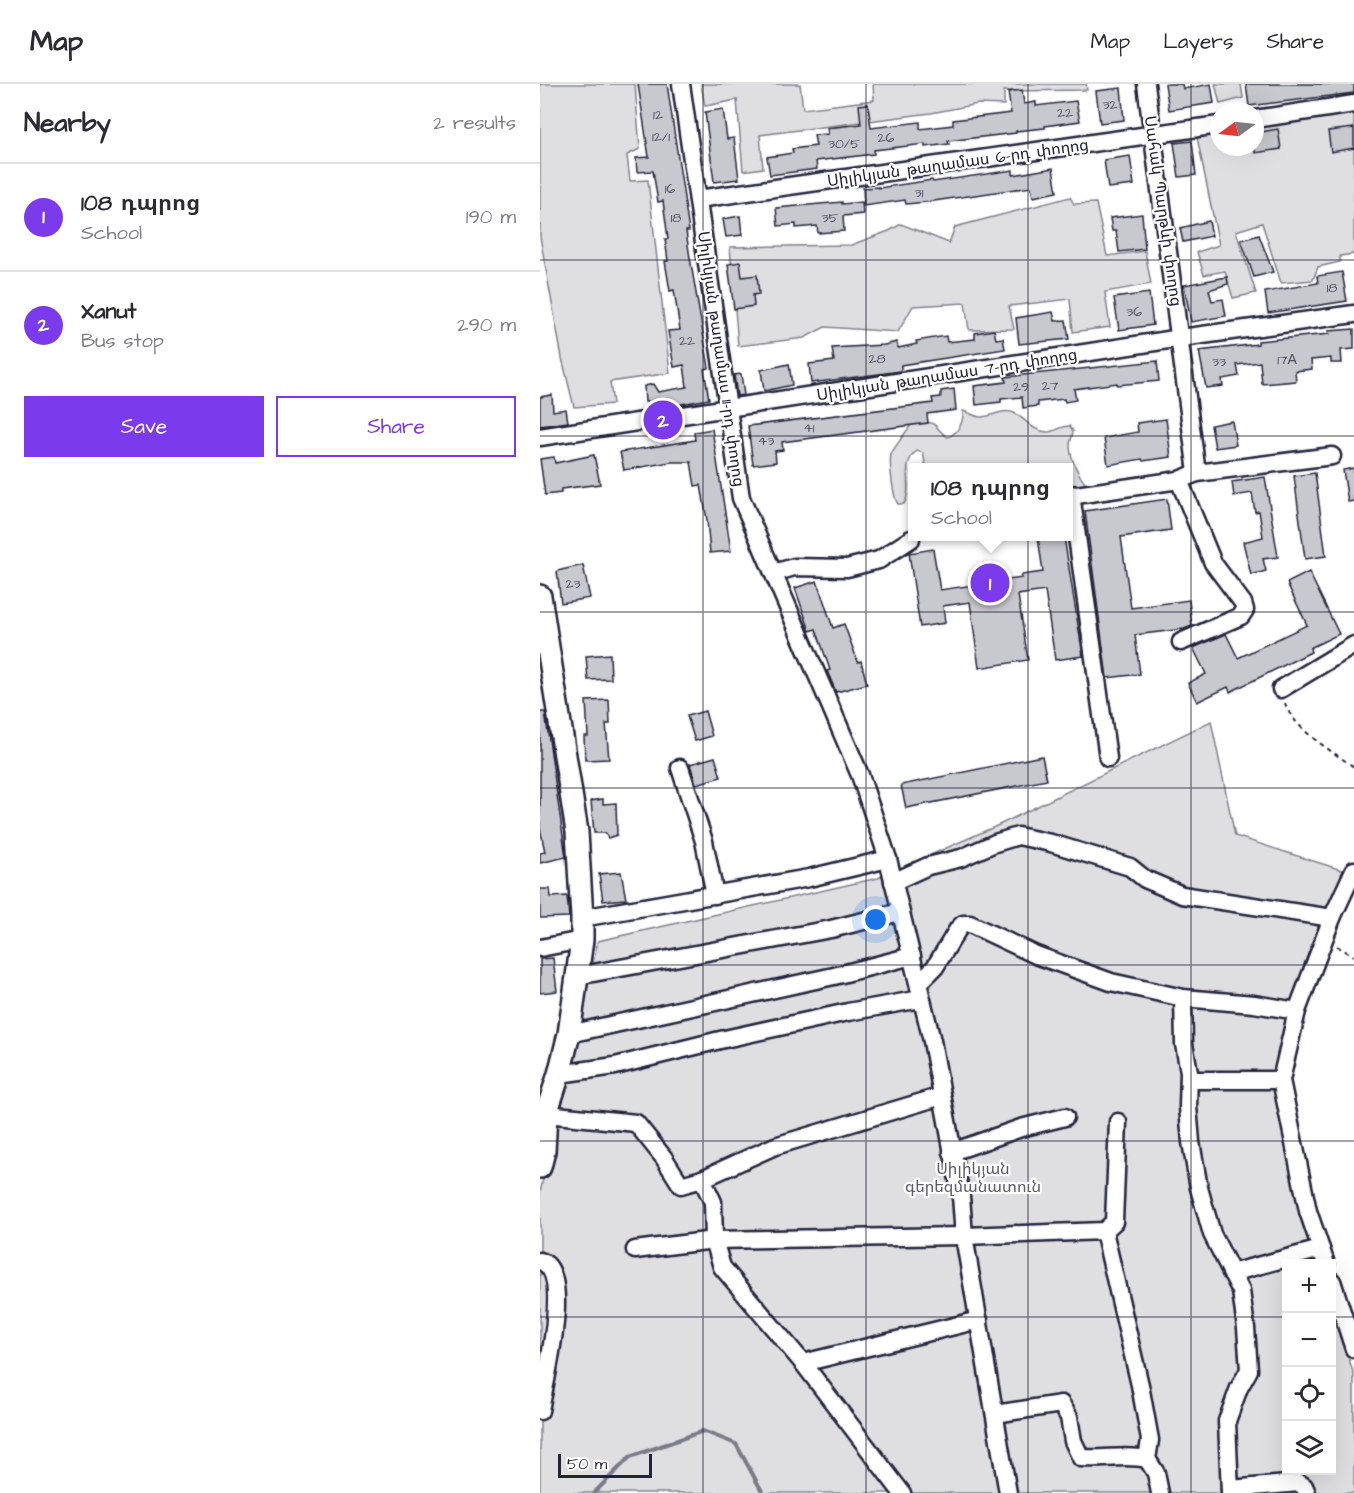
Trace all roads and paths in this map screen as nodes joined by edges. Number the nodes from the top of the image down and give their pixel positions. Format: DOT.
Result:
graph roads {
  1 [pos="681,84"];
  2 [pos="1146,84"];
  3 [pos="1354,104"];
  4 [pos="1264,118"];
  5 [pos="1210,126"];
  6 [pos="1152,135"];
  7 [pos="698,199"];
  8 [pos="1354,314"];
  9 [pos="1181,338"];
  10 [pos="728,410"];
  11 [pos="540,437"];
  12 [pos="1332,456"];
  13 [pos="1197,473"];
  14 [pos="1179,480"];
  15 [pos="1073,494"];
  16 [pos="1073,515"];
  17 [pos="908,540"];
  18 [pos="774,573"];
  19 [pos="540,596"];
  20 [pos="1181,642"];
  21 [pos="1354,645"];
  22 [pos="1281,689"];
  23 [pos="1108,758"];
  24 [pos="1354,767"];
  25 [pos="680,768"];
  26 [pos="888,859"];
  27 [pos="1354,871"];
  28 [pos="893,882"];
  29 [pos="715,896"];
  30 [pos="900,912"];
  31 [pos="582,918"];
  32 [pos="1332,918"];
  33 [pos="1324,938"];
  34 [pos="582,940"];
  35 [pos="540,948"];
  36 [pos="912,956"];
  37 [pos="1354,956"];
  38 [pos="577,976"];
  39 [pos="920,991"];
  40 [pos="1183,998"];
  41 [pos="1297,1011"];
  42 [pos="568,1034"];
  43 [pos="559,1074"];
  44 [pos="1189,1080"];
  45 [pos="1281,1080"];
  46 [pos="942,1096"];
  47 [pos="546,1114"];
  48 [pos="1065,1117"];
  49 [pos="1118,1122"];
  50 [pos="952,1152"];
  51 [pos="541,1156"];
  52 [pos="702,1179"];
  53 [pos="1104,1231"];
  54 [pos="964,1236"];
  55 [pos="714,1240"];
  56 [pos="635,1250"];
  57 [pos="1323,1256"];
  58 [pos="540,1261"];
  59 [pos="1231,1273"];
  60 [pos="1336,1293"];
  61 [pos="979,1320"];
  62 [pos="1354,1349"];
  63 [pos="803,1363"];
  64 [pos="540,1411"];
  65 [pos="995,1414"];
  66 [pos="1148,1459"];
  67 [pos="1230,1491"];
  68 [pos="902,1493"];
  69 [pos="1008,1493"];
  70 [pos="1160,1493"];
  71 [pos="1307,1493"];
  1 -- 7 [label="street, Սիլիկյան թաղամաս 11-րդ փողոց"];
  2 -- 6 [label="street, Սահակ Պարթևի փողոց"];
  3 -- 4 [label="street"];
  5 -- 6 [label="street, Սիլիկյան թաղամաս 6-րդ փողոց"];
  6 -- 7 [label="street, Սիլիկյան թաղամաս 6-րդ փողոց"];
  6 -- 9 [label="street, Սահակ Պարթևի փողոց"];
  7 -- 10 [label="street, Սիլիկյան թաղամաս 11-րդ փողոց"];
  8 -- 9 [label="street, Սիլիկյան թաղամաս 7-րդ փողոց"];
  9 -- 10 [label="street, Սիլիկյան թաղամաս 7-րդ փողոց"];
  9 -- 13 [label="street, Սահակ Պարթևի փողոց"];
  10 -- 11 [label="street, Սիլիկյան թաղամաս 7-րդ փողոց"];
  10 -- 18 [label="street, Սիլիկյան թաղամաս 11-րդ փողոց"];
  12 -- 13 [label="street"];
  13 -- 14 [label="street"];
  14 -- 15 [label="street"];
  14 -- 20 [label="street"];
  16 -- 23 [label="street"];
  17 -- 18 [label="street"];
  18 -- 26 [label="street, Սիլիկյան թաղամաս 11-րդ փողոց"];
  19 -- 31 [label="main road"];
  21 -- 22 [label="street"];
  22 -- 24 [label="path"];
  25 -- 29 [label="street"];
  26 -- 28 [label="street, Սիլիկյան թաղամաս 11-րդ փողոց"];
  26 -- 29 [label="street"];
  27 -- 32 [label="street"];
  28 -- 30 [label="street, Սիլիկյան թաղամաս 11-րդ փողոց"];
  28 -- 32 [label="street"];
  29 -- 31 [label="street"];
  30 -- 36 [label="street, Սիլիկյան թաղամաս 11-րդ փողոց"];
  30 -- 38 [label="street"];
  31 -- 34 [label="main road"];
  32 -- 33 [label="street"];
  33 -- 37 [label="path"];
  33 -- 41 [label="street"];
  34 -- 35 [label="street"];
  34 -- 38 [label="main road"];
  36 -- 39 [label="street, Սիլիկյան թաղամաս 11-րդ փողոց"];
  36 -- 42 [label="street"];
  38 -- 42 [label="main road"];
  39 -- 40 [label="street"];
  39 -- 43 [label="street"];
  39 -- 46 [label="street, Սիլիկյան թաղամաս 11-րդ փողոց"];
  40 -- 41 [label="street"];
  40 -- 44 [label="street"];
  41 -- 45 [label="street"];
  42 -- 43 [label="main road"];
  43 -- 47 [label="main road"];
  44 -- 45 [label="street"];
  44 -- 59 [label="street"];
  45 -- 57 [label="street"];
  46 -- 50 [label="street, Սիլիկյան թաղամաս 11-րդ փողոց"];
  46 -- 52 [label="street"];
  47 -- 51 [label="main road"];
  47 -- 52 [label="street"];
  48 -- 50 [label="street"];
  49 -- 53 [label="street"];
  50 -- 54 [label="street, Սիլիկյան թաղամաս 11-րդ փողոց"];
  52 -- 55 [label="street"];
  53 -- 54 [label="street"];
  53 -- 66 [label="street"];
  54 -- 55 [label="street"];
  54 -- 61 [label="street, Սիլիկյան թաղամաս 11-րդ փողոց"];
  55 -- 56 [label="street"];
  55 -- 63 [label="street"];
  57 -- 59 [label="street"];
  58 -- 64 [label="street"];
  59 -- 67 [label="street"];
  60 -- 62 [label="street"];
  61 -- 63 [label="street"];
  61 -- 65 [label="street, Սիլիկյան թաղամաս 11-րդ փողոց"];
  63 -- 68 [label="street"];
  65 -- 66 [label="street"];
  65 -- 69 [label="street, Սիլիկյան թաղամաս 11-րդ փողոց"];
  66 -- 70 [label="street"];
  67 -- 71 [label="street"];
}
